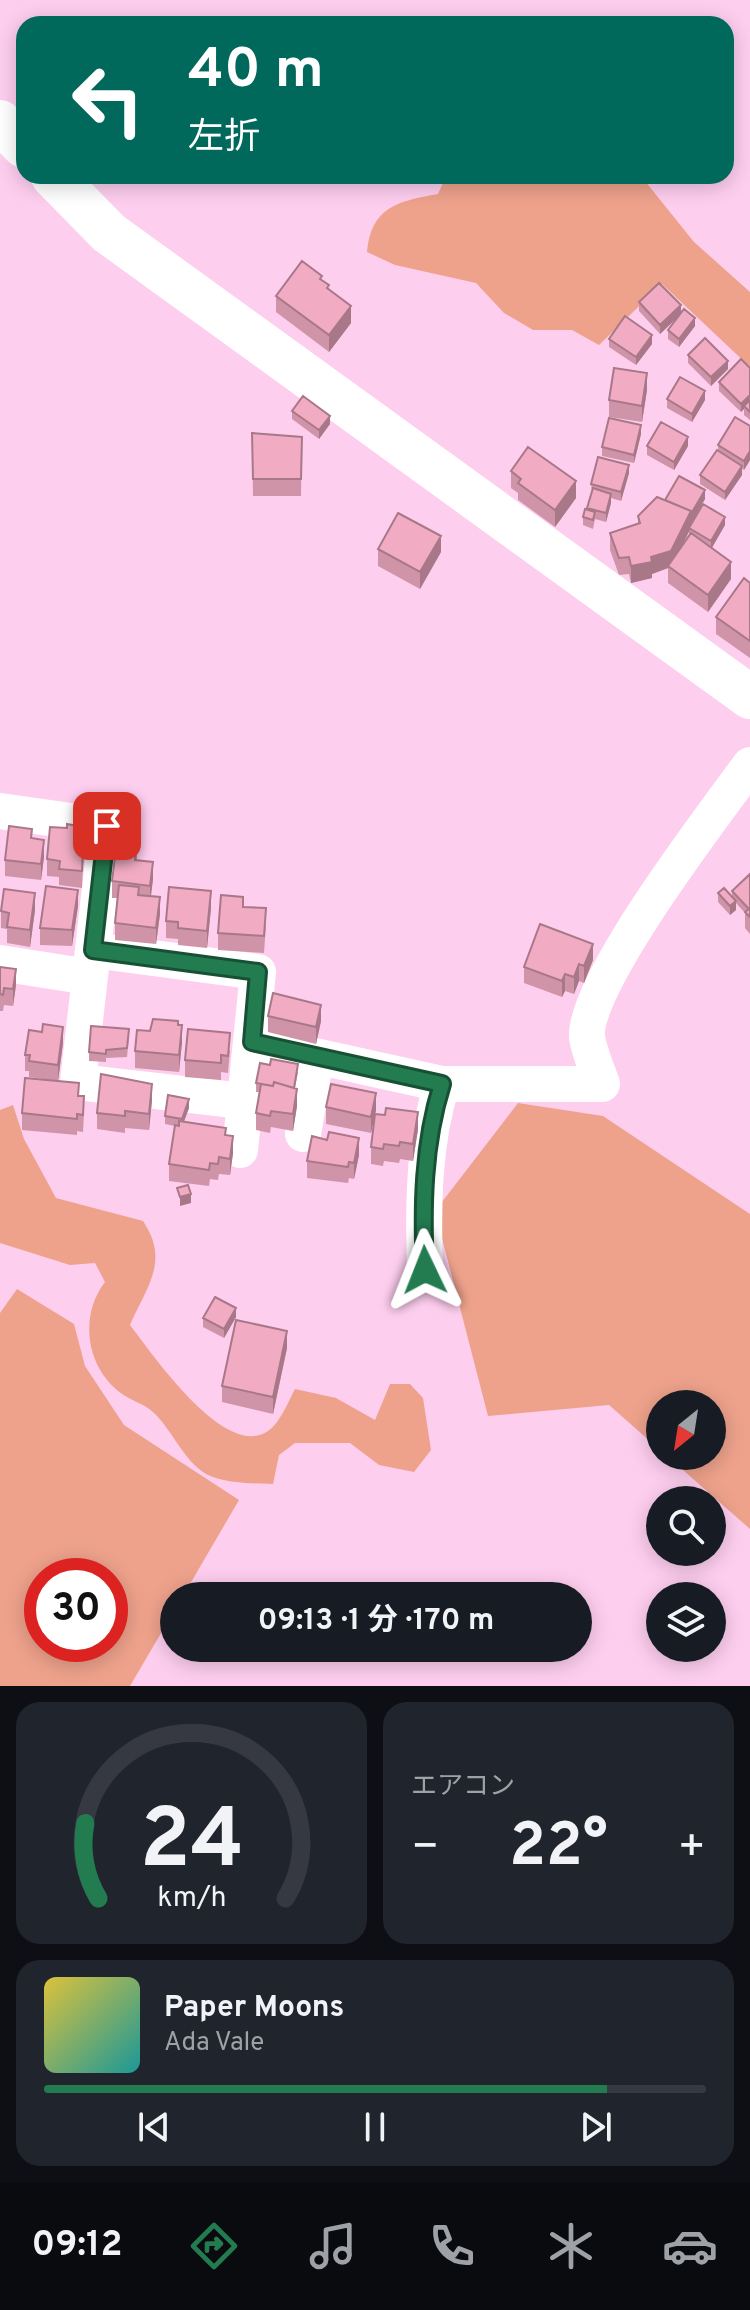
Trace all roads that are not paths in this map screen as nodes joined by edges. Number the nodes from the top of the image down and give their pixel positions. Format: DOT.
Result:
graph roads {
  1 [pos="0,122"];
  2 [pos="16,138"];
  3 [pos="61,184"];
  4 [pos="750,697"];
  5 [pos="750,765"];
  6 [pos="0,811"];
  7 [pos="0,963"];
  8 [pos="91,963"];
  9 [pos="252,1042"];
  10 [pos="316,1057"];
  11 [pos="442,1084"];
  12 [pos="243,1101"];
  13 [pos="303,1134"];
  14 [pos="240,1150"];
  15 [pos="425,1270"];
  1 -- 2 [label="street"];
  3 -- 4 [label="street"];
  5 -- 11 [label="street"];
  6 -- 8 [label="street"];
  7 -- 8 [label="street"];
  8 -- 9 [label="street"];
  8 -- 12 [label="street"];
  9 -- 10 [label="street"];
  9 -- 12 [label="street"];
  10 -- 11 [label="street"];
  10 -- 13 [label="street"];
  11 -- 15 [label="street"];
  12 -- 14 [label="street"];
}
